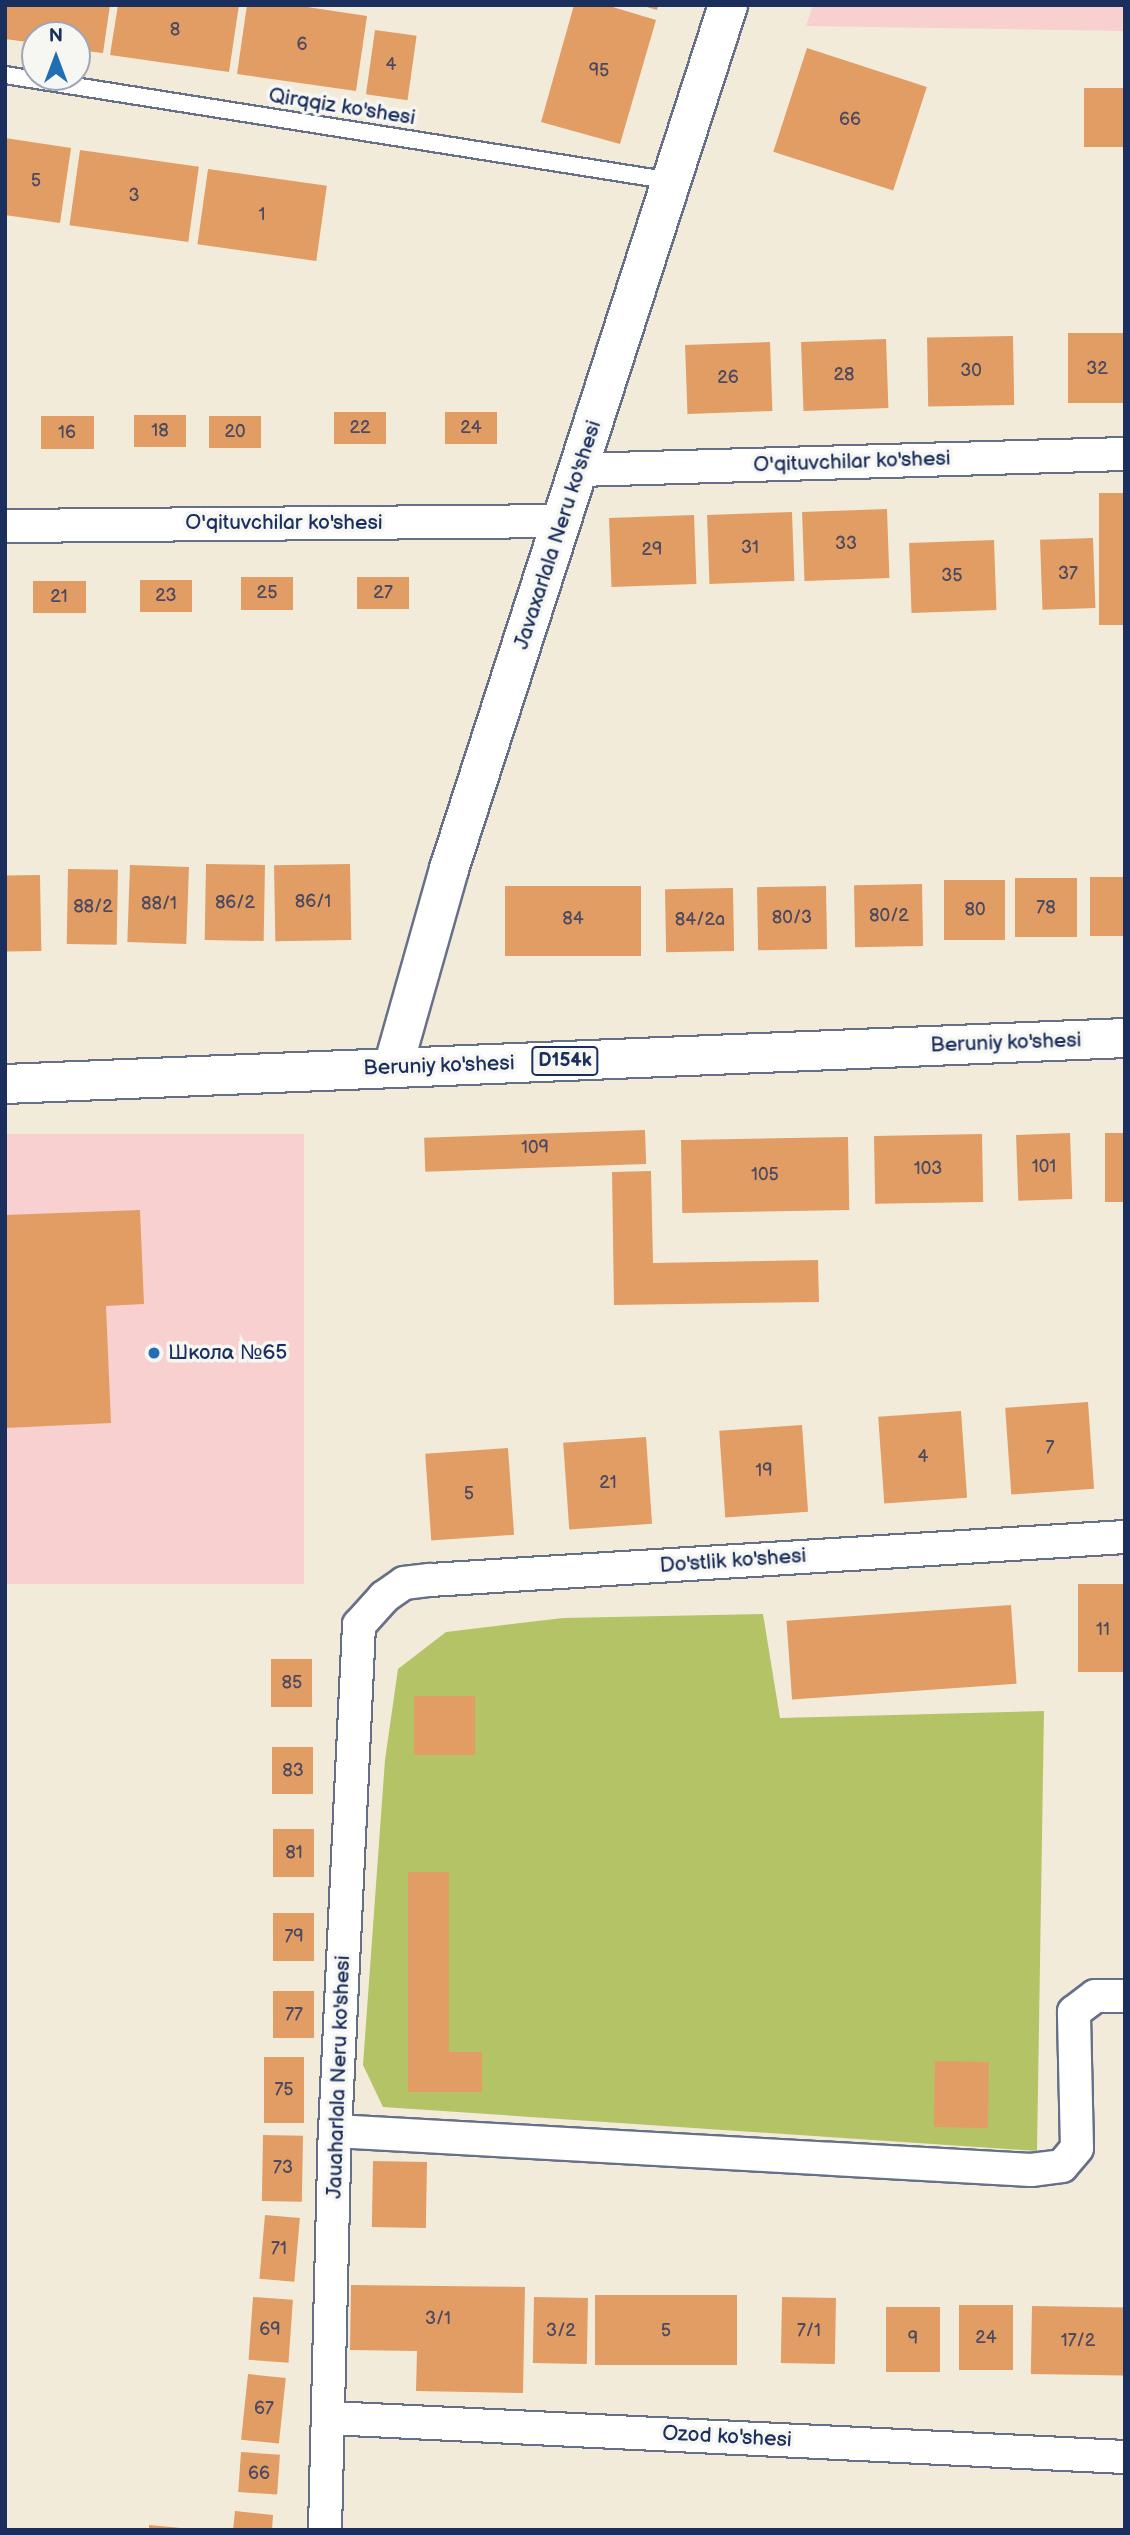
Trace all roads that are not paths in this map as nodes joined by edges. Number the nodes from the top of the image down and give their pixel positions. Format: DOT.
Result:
graph roads {
  1 [pos="728,5"];
  2 [pos="5,75"];
  3 [pos="673,181"];
  4 [pos="1125,454"];
  5 [pos="579,470"];
  6 [pos="562,521"];
  7 [pos="5,526"];
  8 [pos="1125,1038"];
  9 [pos="393,1067"];
  10 [pos="5,1084"];
  11 [pos="1125,1537"];
  12 [pos="359,1625"];
  13 [pos="1125,1996"];
  14 [pos="335,2131"];
  15 [pos="330,2418"];
  16 [pos="1125,2457"];
  17 [pos="325,2530"];
  1 -- 3 [label="street, Javaxarlala Neru ko'shesi"];
  2 -- 3 [label="lane, Qirqqiz ko'shesi"];
  3 -- 5 [label="street, Javaxarlala Neru ko'shesi"];
  4 -- 5 [label="street, O'qituvchilar ko'shesi"];
  5 -- 6 [label="street, Javaxarlala Neru ko'shesi"];
  6 -- 7 [label="street, O'qituvchilar ko'shesi"];
  6 -- 9 [label="street, Javaxarlala Neru ko'shesi"];
  8 -- 9 [label="street, Beruniy ko'shesi / D154k"];
  9 -- 10 [label="street, Beruniy ko'shesi / D154k"];
  11 -- 12 [label="street, Do'stlik ko'shesi"];
  12 -- 14 [label="street, Jauaharlala Neru ko'shesi"];
  13 -- 14 [label="street"];
  14 -- 15 [label="street, Jauaharlala Neru ko'shesi"];
  15 -- 16 [label="street, Ozod ko'shesi"];
  15 -- 17 [label="street, Jauaharlala Neru ko'shesi"];
}
